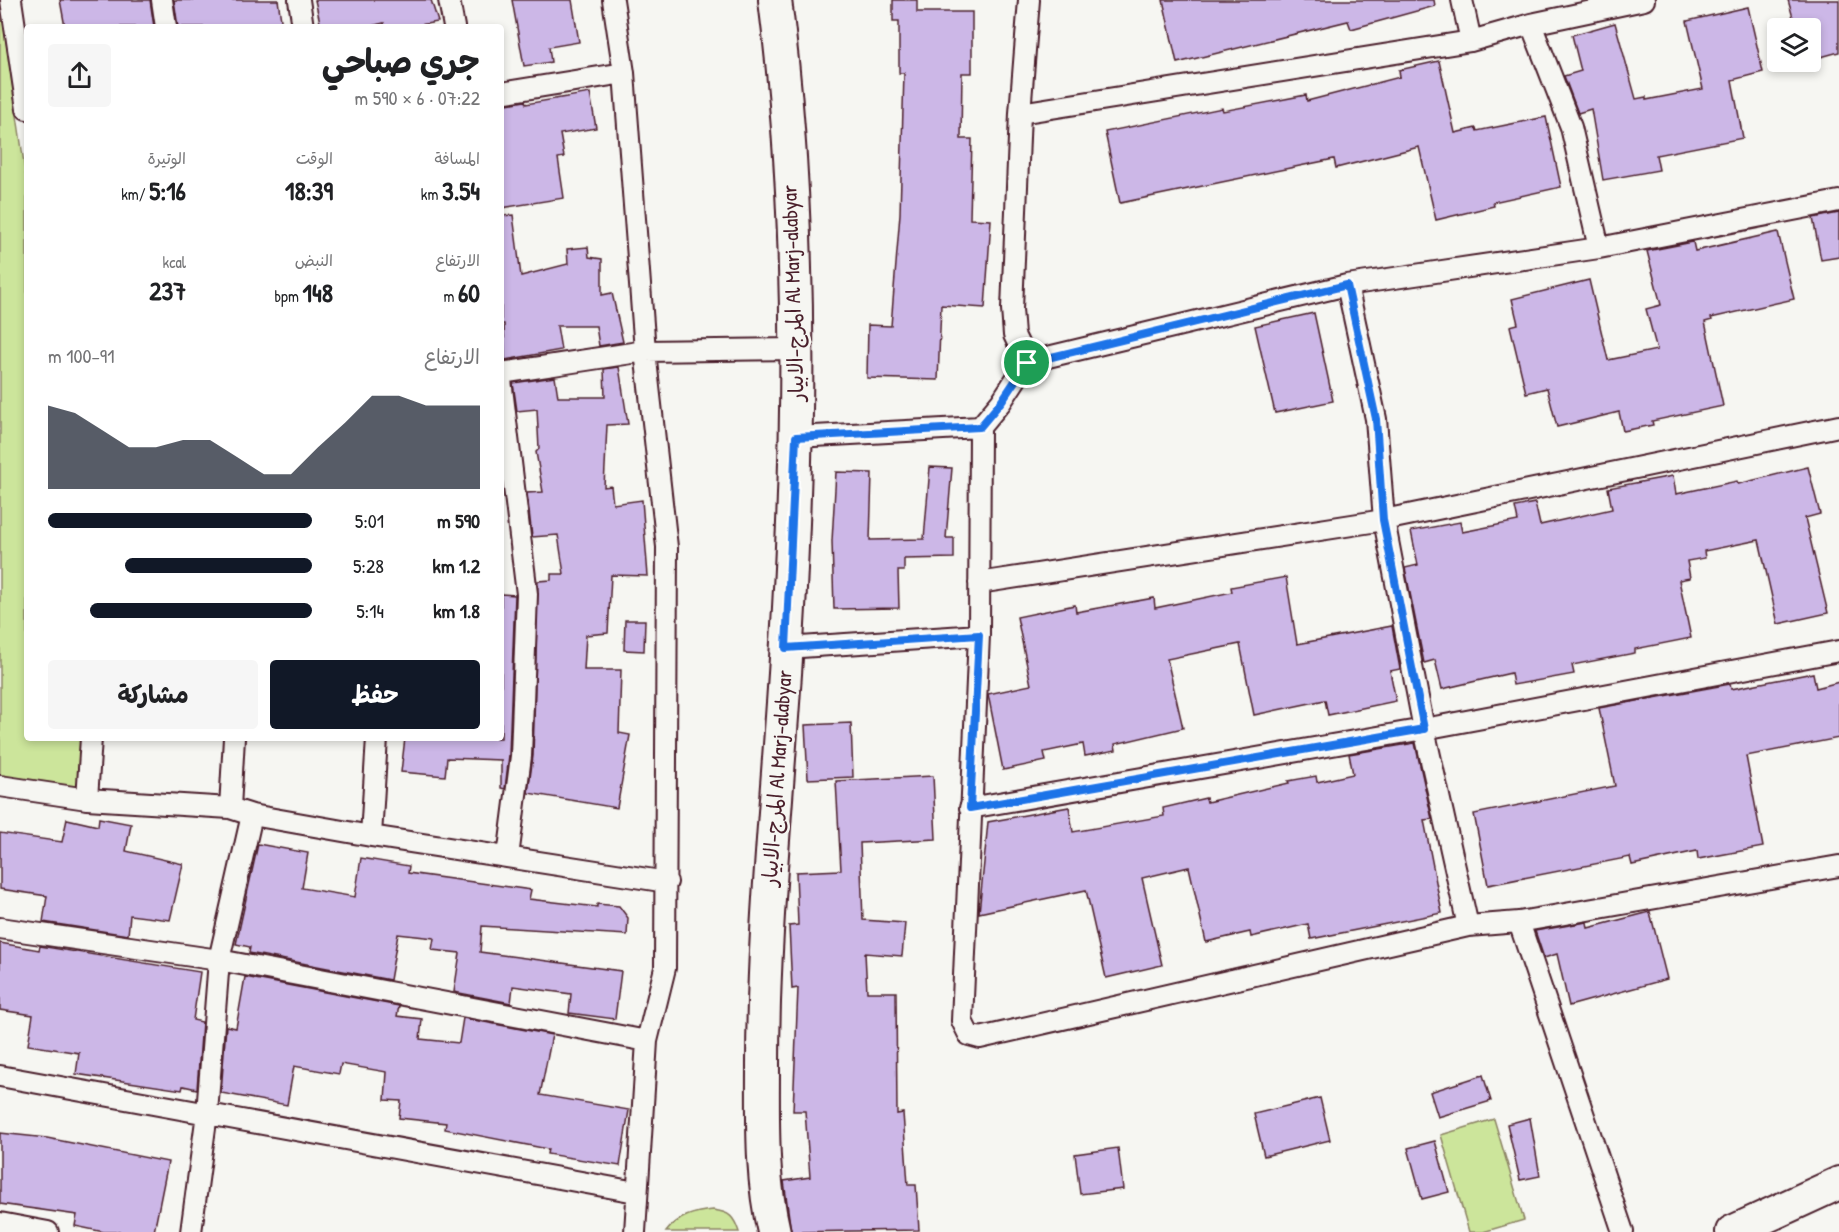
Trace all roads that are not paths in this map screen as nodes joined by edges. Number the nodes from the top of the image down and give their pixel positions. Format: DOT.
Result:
graph roads {
  1 [pos="11,0"];
  2 [pos="162,0"];
  3 [pos="299,0"];
  4 [pos="449,0"];
  5 [pos="613,0"];
  6 [pos="775,0"];
  7 [pos="1029,0"];
  8 [pos="1462,0"];
  9 [pos="1644,0"];
  10 [pos="166,24"];
  11 [pos="303,24"];
  12 [pos="453,24"];
  13 [pos="1531,24"];
  14 [pos="1471,41"];
  15 [pos="624,73"];
  16 [pos="24,89"];
  17 [pos="504,93"];
  18 [pos="1020,113"];
  19 [pos="1839,201"];
  20 [pos="1599,248"];
  21 [pos="1347,285"];
  22 [pos="797,349"];
  23 [pos="645,351"];
  24 [pos="1027,363"];
  25 [pos="504,373"];
  26 [pos="504,405"];
  27 [pos="1839,426"];
  28 [pos="980,427"];
  29 [pos="796,437"];
  30 [pos="1383,520"];
  31 [pos="979,583"];
  32 [pos="979,635"];
  33 [pos="786,648"];
  34 [pos="1839,651"];
  35 [pos="1424,729"];
  36 [pos="91,741"];
  37 [pos="234,741"];
  38 [pos="377,741"];
  39 [pos="0,786"];
  40 [pos="87,799"];
  41 [pos="230,808"];
  42 [pos="970,808"];
  43 [pos="252,815"];
  44 [pos="371,836"];
  45 [pos="508,857"];
  46 [pos="1839,866"];
  47 [pos="668,882"];
  48 [pos="1519,922"];
  49 [pos="1468,926"];
  50 [pos="0,928"];
  51 [pos="219,960"];
  52 [pos="646,1041"];
  53 [pos="0,1076"];
  54 [pos="207,1113"];
  55 [pos="1839,1183"];
  56 [pos="636,1192"];
  57 [pos="0,1223"];
  58 [pos="48,1232"];
  59 [pos="191,1232"];
  60 [pos="635,1232"];
  61 [pos="774,1232"];
  62 [pos="1623,1232"];
  63 [pos="1732,1232"];
  1 -- 16 [label="street"];
  2 -- 10 [label="street"];
  3 -- 11 [label="street"];
  4 -- 12 [label="street"];
  5 -- 15 [label="street"];
  6 -- 22 [label="main road, المرج-الابيار Al Marj-alabyar"];
  7 -- 18 [label="street"];
  8 -- 14 [label="street"];
  9 -- 13 [label="street"];
  13 -- 14 [label="street"];
  13 -- 20 [label="street"];
  14 -- 18 [label="street"];
  15 -- 17 [label="street"];
  15 -- 23 [label="street"];
  18 -- 24 [label="street"];
  19 -- 20 [label="street"];
  20 -- 21 [label="street"];
  21 -- 24 [label="street"];
  21 -- 30 [label="street"];
  22 -- 23 [label="street"];
  22 -- 29 [label="main road, المرج-الابيار Al Marj-alabyar"];
  23 -- 25 [label="street"];
  23 -- 47 [label="street"];
  24 -- 28 [label="street"];
  26 -- 45 [label="street"];
  27 -- 30 [label="street"];
  28 -- 29 [label="street"];
  28 -- 31 [label="street"];
  29 -- 33 [label="main road, المرج-الابيار Al Marj-alabyar"];
  30 -- 31 [label="street"];
  30 -- 35 [label="street"];
  31 -- 32 [label="street"];
  32 -- 33 [label="street"];
  32 -- 42 [label="street"];
  33 -- 61 [label="main road, المرج-الابيار Al Marj-alabyar"];
  34 -- 35 [label="street"];
  35 -- 42 [label="street"];
  35 -- 49 [label="street"];
  36 -- 40 [label="street"];
  37 -- 41 [label="street"];
  38 -- 44 [label="street"];
  39 -- 40 [label="street"];
  40 -- 41 [label="street"];
  41 -- 43 [label="street"];
  42 -- 49 [label="street"];
  43 -- 44 [label="street"];
  43 -- 51 [label="street"];
  44 -- 45 [label="street"];
  45 -- 47 [label="street"];
  46 -- 48 [label="street"];
  47 -- 52 [label="street"];
  48 -- 49 [label="street"];
  48 -- 62 [label="street"];
  50 -- 51 [label="street"];
  51 -- 52 [label="street"];
  51 -- 54 [label="street"];
  52 -- 56 [label="street"];
  53 -- 54 [label="street"];
  54 -- 56 [label="street"];
  54 -- 59 [label="street"];
  55 -- 63 [label="main road"];
  56 -- 60 [label="street"];
  57 -- 58 [label="street"];
}
